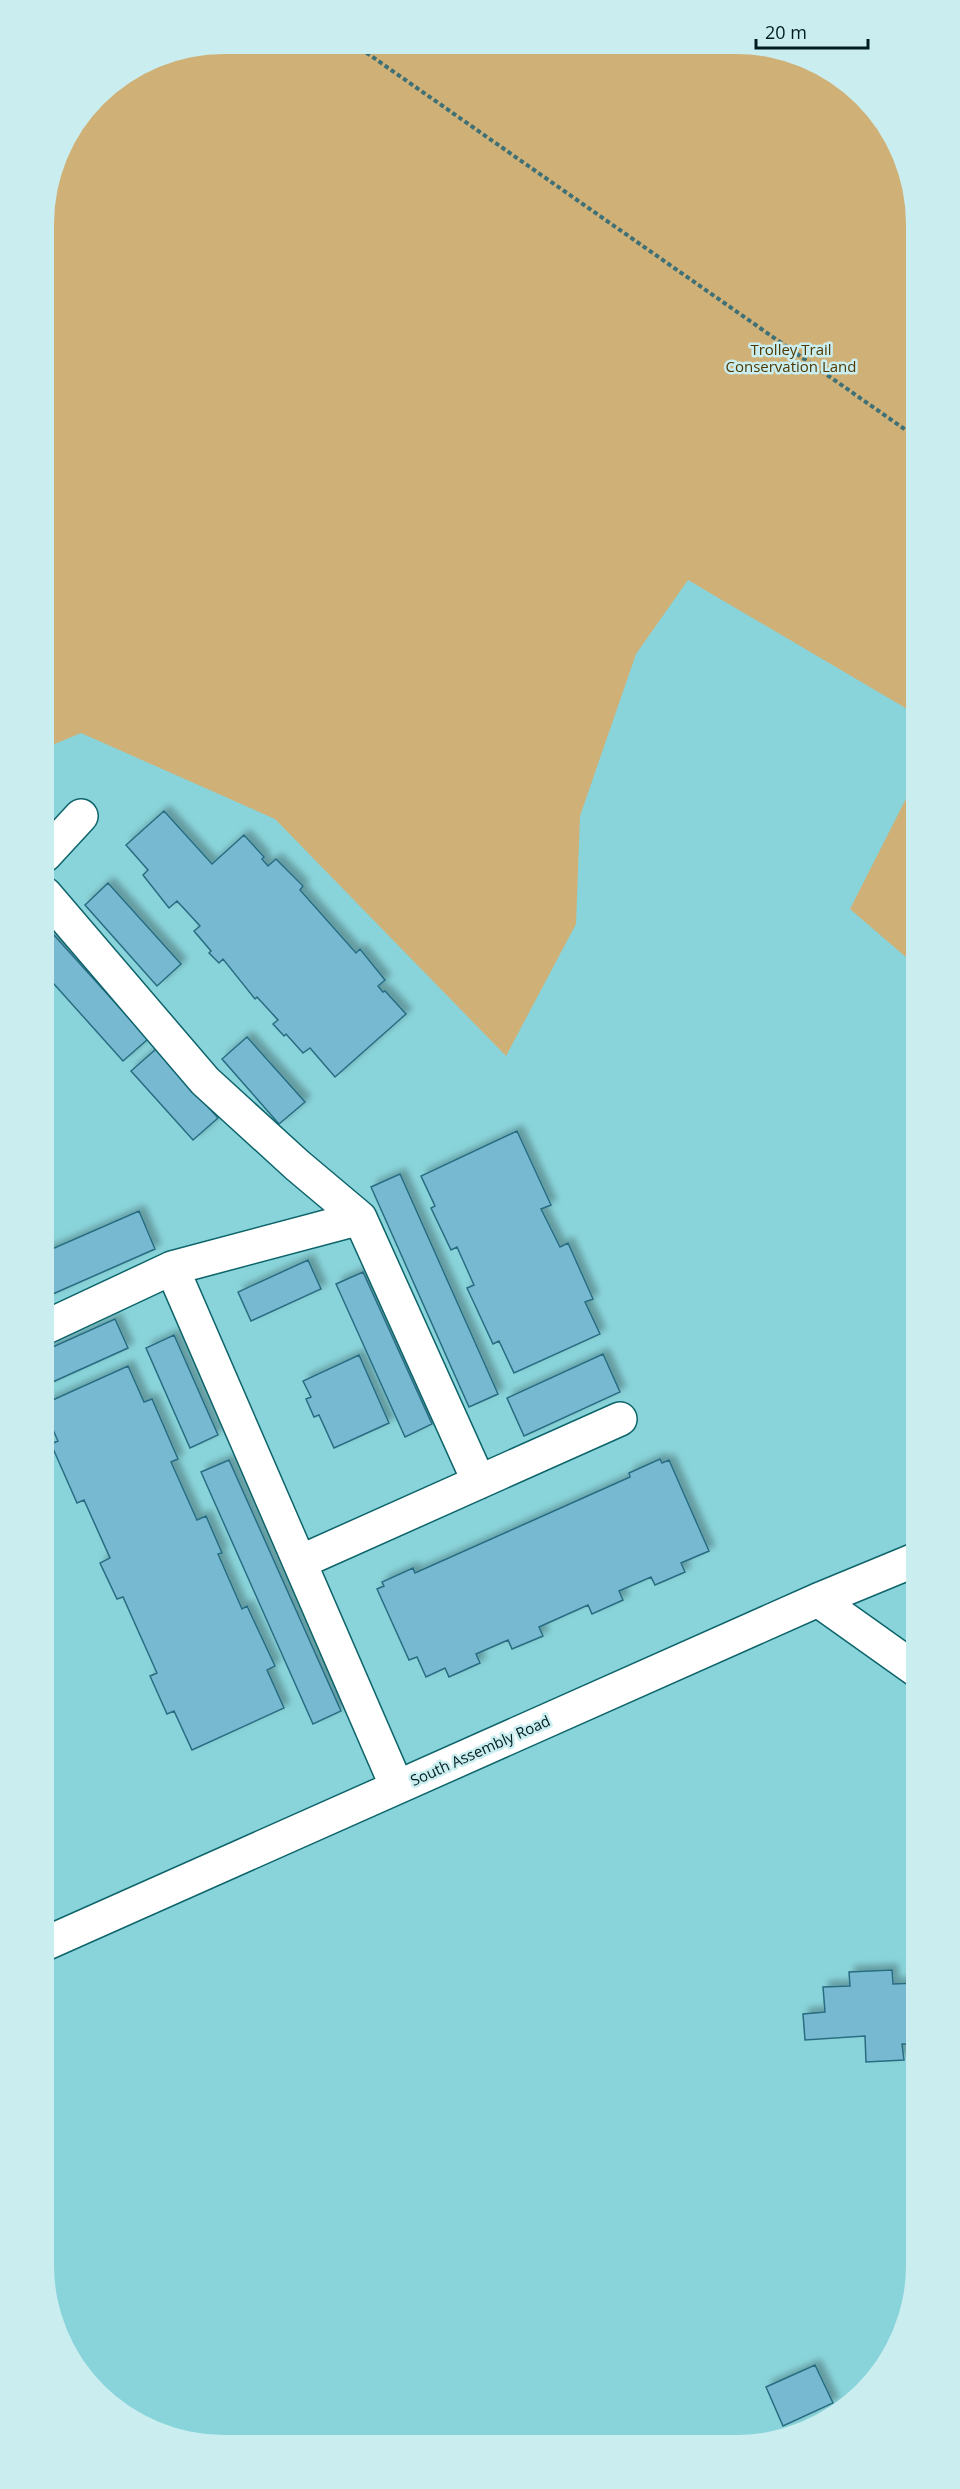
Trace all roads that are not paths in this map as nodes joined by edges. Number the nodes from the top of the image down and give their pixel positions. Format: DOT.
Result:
graph roads {
  1 [pos="81,816"];
  2 [pos="54,845"];
  3 [pos="54,905"];
  4 [pos="360,1218"];
  5 [pos="172,1268"];
  6 [pos="54,1323"];
  7 [pos="620,1419"];
  8 [pos="479,1482"];
  9 [pos="300,1562"];
  10 [pos="906,1564"];
  11 [pos="818,1600"];
  12 [pos="906,1663"];
  13 [pos="397,1787"];
  14 [pos="54,1939"];
  1 -- 2 [label="street"];
  3 -- 4 [label="street"];
  4 -- 5 [label="street"];
  4 -- 8 [label="street"];
  5 -- 6 [label="street"];
  5 -- 9 [label="street"];
  7 -- 8 [label="street"];
  8 -- 9 [label="street"];
  9 -- 13 [label="street"];
  10 -- 11 [label="street, South Assembly Road"];
  11 -- 12 [label="street"];
  11 -- 13 [label="street, South Assembly Road"];
  13 -- 14 [label="street, South Assembly Road"];
}
